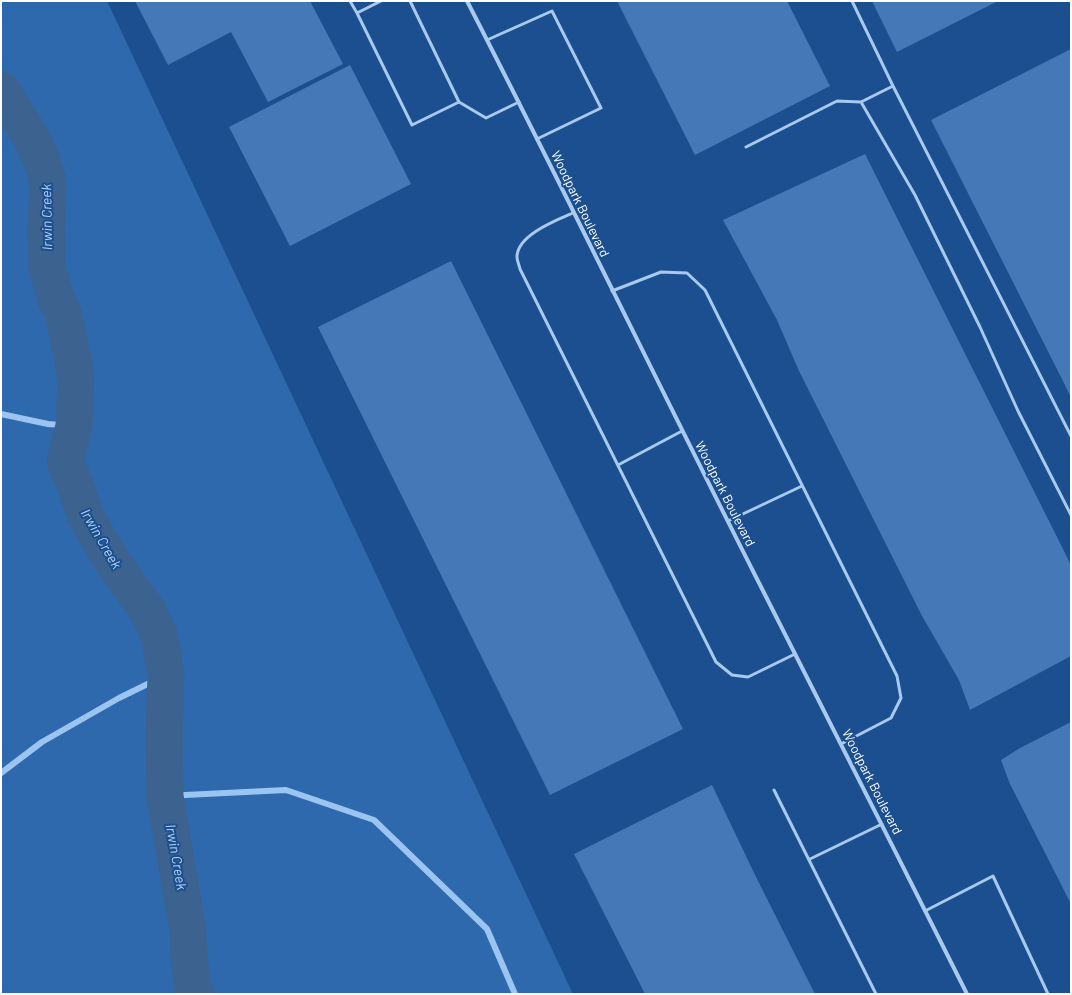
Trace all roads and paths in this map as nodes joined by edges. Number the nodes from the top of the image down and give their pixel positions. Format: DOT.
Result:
graph roads {
  1 [pos="350,1"];
  2 [pos="381,1"];
  3 [pos="410,1"];
  4 [pos="467,1"];
  5 [pos="852,1"];
  6 [pos="357,13"];
  7 [pos="487,40"];
  8 [pos="893,86"];
  9 [pos="459,102"];
  10 [pos="519,102"];
  11 [pos="861,102"];
  12 [pos="538,139"];
  13 [pos="746,147"];
  14 [pos="573,213"];
  15 [pos="612,291"];
  16 [pos="682,431"];
  17 [pos="1071,436"];
  18 [pos="618,465"];
  19 [pos="802,486"];
  20 [pos="1071,515"];
  21 [pos="728,521"];
  22 [pos="795,654"];
  23 [pos="841,744"];
  24 [pos="774,790"];
  25 [pos="882,824"];
  26 [pos="810,859"];
  27 [pos="925,911"];
  28 [pos="876,994"];
  29 [pos="967,994"];
  30 [pos="1048,994"];
  1 -- 6 [label="lane"];
  2 -- 6 [label="lane"];
  3 -- 9 [label="lane"];
  4 -- 7 [label="street, Woodpark Boulevard"];
  5 -- 8 [label="lane"];
  6 -- 9 [label="lane"];
  7 -- 10 [label="street, Woodpark Boulevard"];
  7 -- 12 [label="lane"];
  8 -- 11 [label="lane"];
  8 -- 17 [label="lane"];
  9 -- 10 [label="lane"];
  10 -- 12 [label="street, Woodpark Boulevard"];
  11 -- 13 [label="lane"];
  11 -- 20 [label="lane"];
  12 -- 14 [label="street, Woodpark Boulevard"];
  14 -- 15 [label="street, Woodpark Boulevard"];
  14 -- 18 [label="lane"];
  15 -- 16 [label="street, Woodpark Boulevard"];
  15 -- 19 [label="lane"];
  16 -- 18 [label="lane"];
  16 -- 21 [label="street, Woodpark Boulevard"];
  18 -- 22 [label="lane"];
  19 -- 21 [label="lane"];
  19 -- 23 [label="lane"];
  21 -- 22 [label="street, Woodpark Boulevard"];
  22 -- 23 [label="street, Woodpark Boulevard"];
  23 -- 25 [label="street, Woodpark Boulevard"];
  24 -- 26 [label="lane"];
  25 -- 26 [label="lane"];
  25 -- 27 [label="street, Woodpark Boulevard"];
  26 -- 28 [label="lane"];
  27 -- 29 [label="street, Woodpark Boulevard"];
  27 -- 30 [label="lane"];
}
